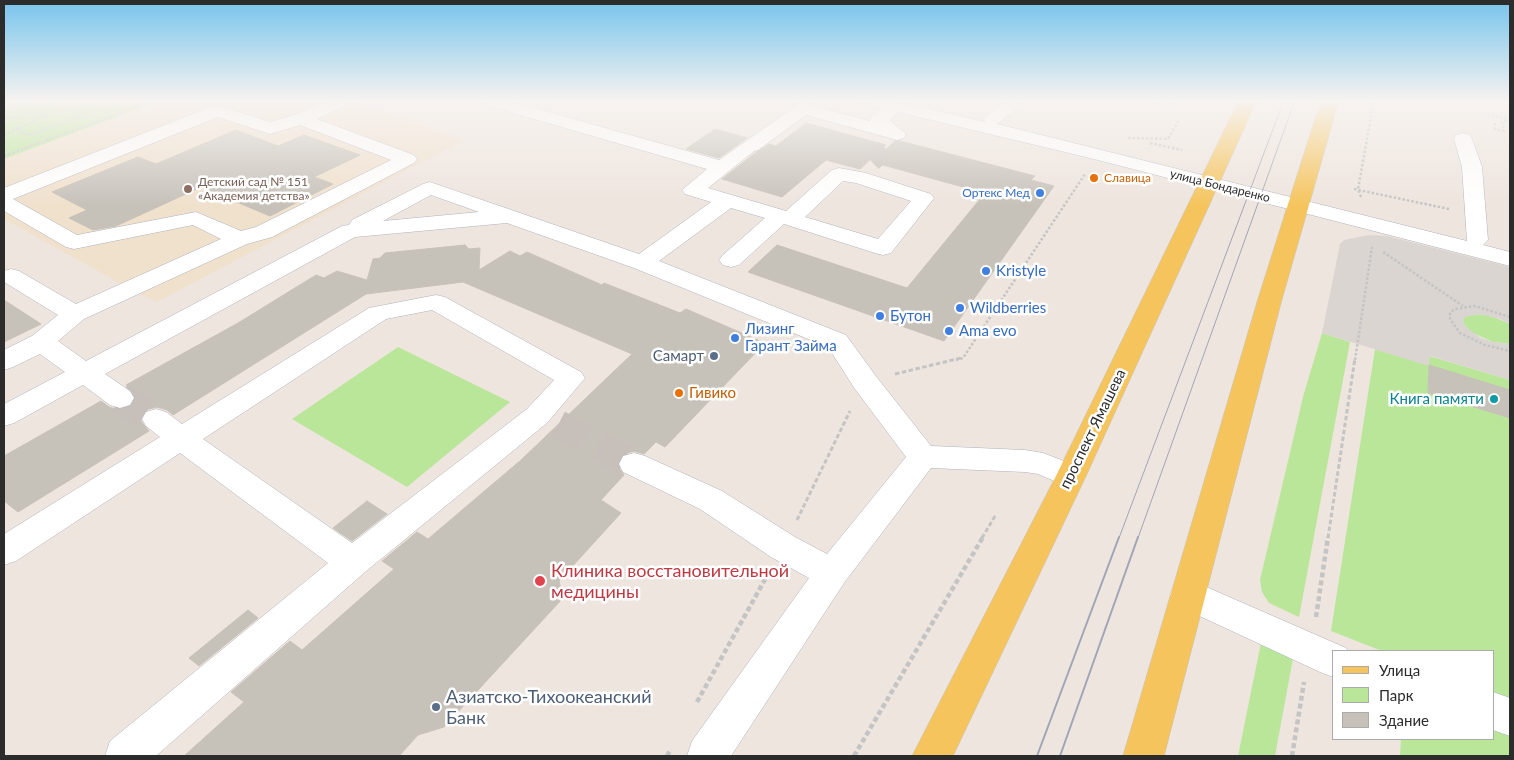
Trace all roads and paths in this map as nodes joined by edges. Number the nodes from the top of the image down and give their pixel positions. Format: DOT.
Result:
graph roads {
  1 [pos="59,135"];
  2 [pos="155,135"];
  3 [pos="343,135"];
  4 [pos="612,135"];
  5 [pos="765,135"];
  6 [pos="882,135"];
  7 [pos="890,135"];
  8 [pos="1039,135"];
  9 [pos="1051,135"];
  10 [pos="1170,135"];
  11 [pos="1231,135"];
  12 [pos="1320,135"];
  13 [pos="1367,135"];
  14 [pos="1119,136"];
  15 [pos="1463,139"];
  16 [pos="4,156"];
  17 [pos="722,167"];
  18 [pos="1087,171"];
  19 [pos="1211,178"];
  20 [pos="1356,189"];
  21 [pos="4,195"];
  22 [pos="1362,199"];
  23 [pos="727,201"];
  24 [pos="1301,201"];
  25 [pos="4,202"];
  26 [pos="1476,215"];
  27 [pos="508,216"];
  28 [pos="785,218"];
  29 [pos="350,231"];
  30 [pos="239,239"];
  31 [pos="1476,240"];
  32 [pos="1377,247"];
  33 [pos="1510,248"];
  34 [pos="1381,250"];
  35 [pos="1510,259"];
  36 [pos="731,260"];
  37 [pos="642,263"];
  38 [pos="6,276"];
  39 [pos="1463,306"];
  40 [pos="75,314"];
  41 [pos="1510,317"];
  42 [pos="41,342"];
  43 [pos="1510,351"];
  44 [pos="4,361"];
  45 [pos="86,374"];
  46 [pos="865,382"];
  47 [pos="120,398"];
  48 [pos="4,416"];
  49 [pos="168,429"];
  50 [pos="923,457"];
  51 [pos="634,464"];
  52 [pos="1071,476"];
  53 [pos="995,516"];
  54 [pos="783,547"];
  55 [pos="4,550"];
  56 [pos="353,562"];
  57 [pos="832,573"];
  58 [pos="1188,594"];
  59 [pos="1322,655"];
  60 [pos="696,704"];
  61 [pos="1494,711"];
  62 [pos="1510,717"];
  63 [pos="672,748"];
  64 [pos="125,756"];
  65 [pos="667,756"];
  66 [pos="707,756"];
  67 [pos="854,756"];
  68 [pos="932,756"];
  69 [pos="1143,756"];
  70 [pos="1292,756"];
  1 -- 16 [label="path"];
  2 -- 21 [label="street"];
  3 -- 30 [label="street"];
  4 -- 17 [label="street"];
  5 -- 17 [label="street"];
  6 -- 7 [label="street"];
  8 -- 19 [label="street, улица Бондаренко"];
  9 -- 19 [label="street, улица Бондаренко"];
  10 -- 14 [label="path"];
  11 -- 19 [label="main road, проспект Ямашева"];
  12 -- 24 [label="main road"];
  13 -- 20 [label="path"];
  15 -- 26 [label="street"];
  17 -- 23 [label="street"];
  18 -- 46 [label="path"];
  19 -- 24 [label="street, улица Бондаренко"];
  19 -- 52 [label="main road, проспект Ямашева"];
  20 -- 22 [label="path"];
  20 -- 26 [label="path"];
  23 -- 28 [label="street"];
  23 -- 37 [label="street"];
  24 -- 31 [label="street, улица Бондаренко"];
  24 -- 35 [label="street, улица Бондаренко"];
  24 -- 58 [label="main road"];
  25 -- 30 [label="street"];
  26 -- 31 [label="street"];
  27 -- 29 [label="street"];
  27 -- 29 [label="street"];
  27 -- 37 [label="street"];
  28 -- 28 [label="street"];
  28 -- 36 [label="street"];
  29 -- 45 [label="street"];
  30 -- 40 [label="street"];
  31 -- 33 [label="street, улица Бондаренко"];
  32 -- 59 [label="path"];
  34 -- 39 [label="path"];
  37 -- 46 [label="street"];
  38 -- 40 [label="street"];
  39 -- 41 [label="path"];
  39 -- 43 [label="path"];
  40 -- 42 [label="street"];
  42 -- 44 [label="street"];
  42 -- 45 [label="street"];
  45 -- 47 [label="street"];
  45 -- 48 [label="street"];
  46 -- 50 [label="street"];
  46 -- 54 [label="path"];
  49 -- 55 [label="street"];
  49 -- 56 [label="street"];
  49 -- 56 [label="street"];
  50 -- 52 [label="street"];
  50 -- 57 [label="street"];
  51 -- 54 [label="street"];
  52 -- 68 [label="main road, проспект Ямашева"];
  53 -- 67 [label="path"];
  54 -- 57 [label="street"];
  54 -- 60 [label="path"];
  56 -- 64 [label="street"];
  57 -- 66 [label="street"];
  58 -- 59 [label="street"];
  58 -- 69 [label="main road"];
  59 -- 70 [label="path"];
  61 -- 62 [label="street"];
  63 -- 65 [label="path"];
}
